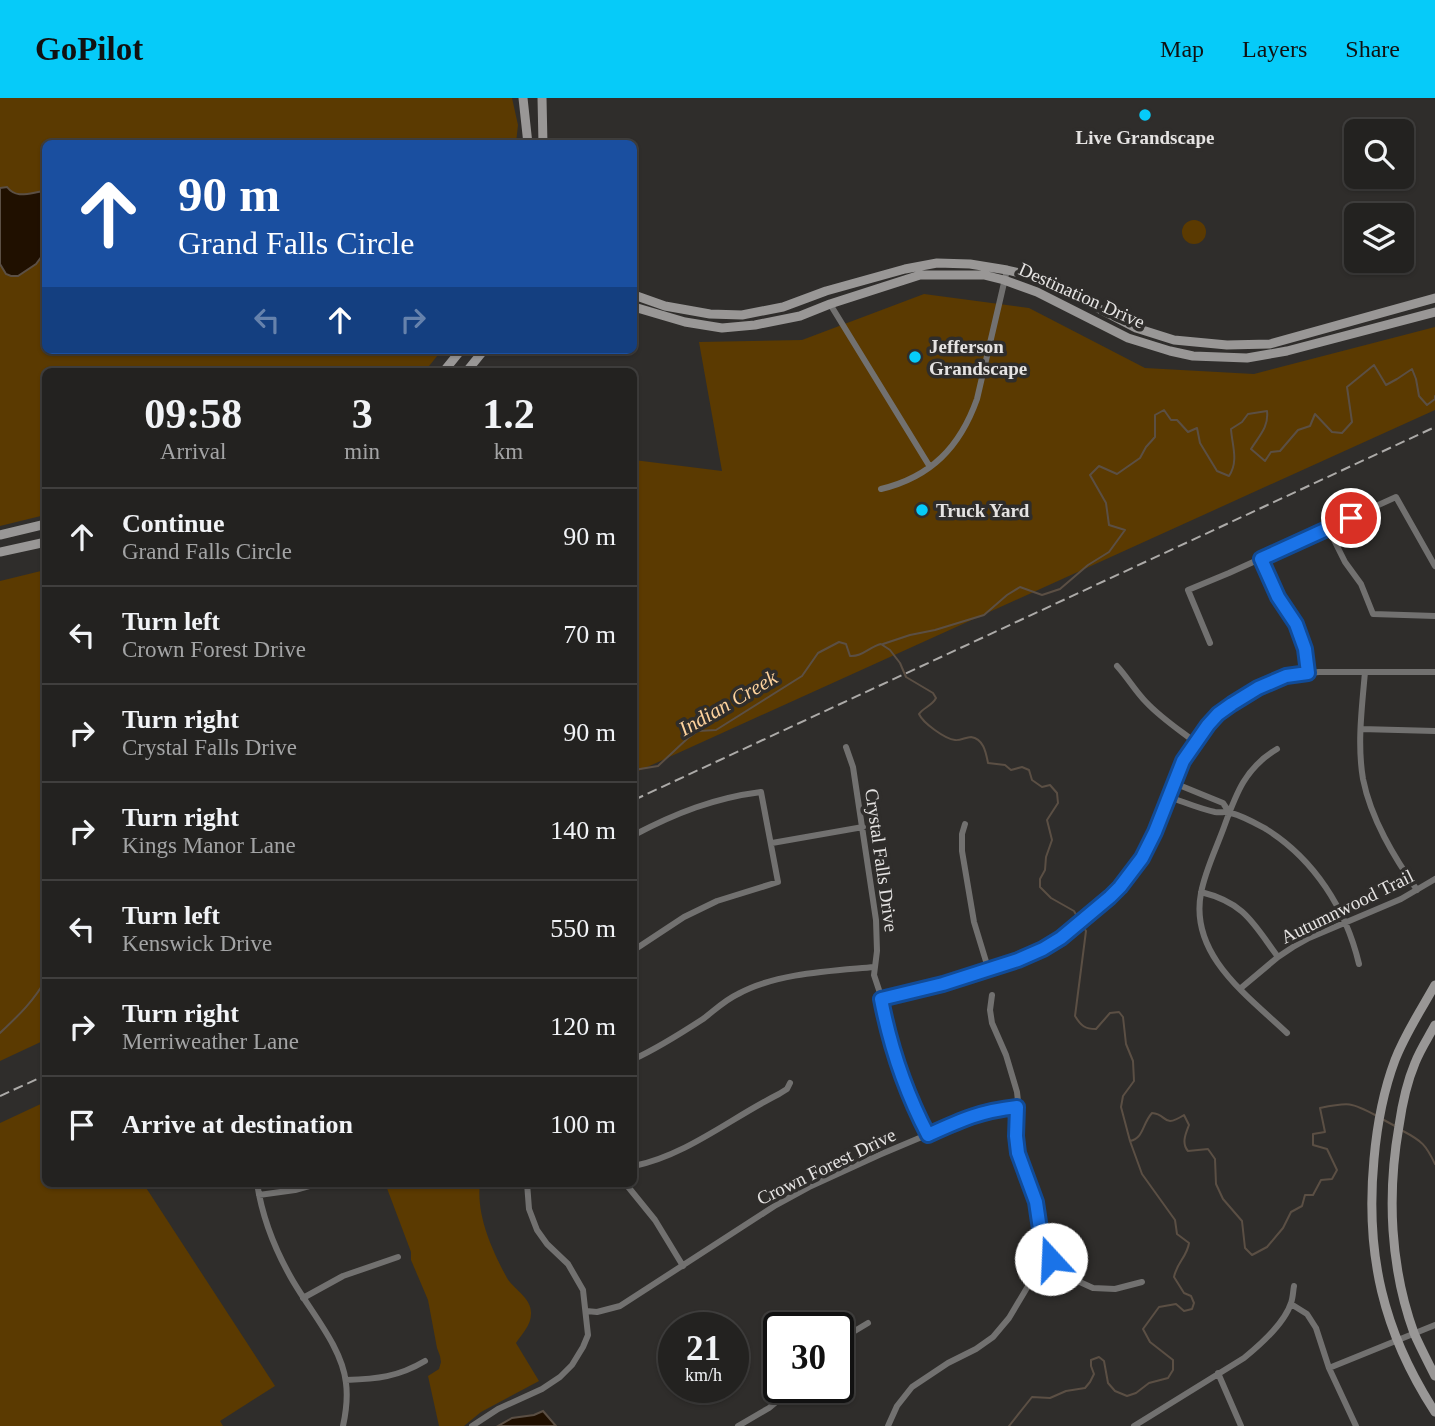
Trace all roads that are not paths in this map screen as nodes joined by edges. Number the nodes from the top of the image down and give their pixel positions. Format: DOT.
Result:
graph roads {
  1 [pos="523,98"];
  2 [pos="542,98"];
  3 [pos="528,140"];
  4 [pos="543,140"];
  5 [pos="1006,275"];
  6 [pos="637,296"];
  7 [pos="1435,298"];
  8 [pos="830,304"];
  9 [pos="637,308"];
  10 [pos="1435,312"];
  11 [pos="1174,340"];
  12 [pos="1170,351"];
  13 [pos="458,354"];
  14 [pos="481,354"];
  15 [pos="446,368"];
  16 [pos="469,368"];
  17 [pos="930,467"];
  18 [pos="881,489"];
  19 [pos="42,525"];
  20 [pos="1328,528"];
  21 [pos="0,535"];
  22 [pos="42,542"];
  23 [pos="0,552"];
  24 [pos="1261,559"];
  25 [pos="1435,566"];
  26 [pos="1435,616"];
  27 [pos="1210,643"];
  28 [pos="1117,666"];
  29 [pos="1364,671"];
  30 [pos="1435,672"];
  31 [pos="1308,673"];
  32 [pos="1361,729"];
  33 [pos="1435,731"];
  34 [pos="1195,742"];
  35 [pos="846,747"];
  36 [pos="1277,750"];
  37 [pos="1174,783"];
  38 [pos="1169,797"];
  39 [pos="1229,812"];
  40 [pos="965,824"];
  41 [pos="863,827"];
  42 [pos="637,833"];
  43 [pos="772,843"];
  44 [pos="1435,879"];
  45 [pos="1417,890"];
  46 [pos="1201,892"];
  47 [pos="1345,923"];
  48 [pos="637,948"];
  49 [pos="1278,957"];
  50 [pos="1359,964"];
  51 [pos="874,967"];
  52 [pos="988,968"];
  53 [pos="1435,985"];
  54 [pos="1241,988"];
  55 [pos="992,995"];
  56 [pos="881,999"];
  57 [pos="1435,1026"];
  58 [pos="1287,1033"];
  59 [pos="637,1057"];
  60 [pos="790,1083"];
  61 [pos="1017,1107"];
  62 [pos="928,1135"];
  63 [pos="637,1165"];
  64 [pos="258,1187"];
  65 [pos="306,1187"];
  66 [pos="527,1187"];
  67 [pos="628,1187"];
  68 [pos="259,1195"];
  69 [pos="398,1257"];
  70 [pos="1051,1259"];
  71 [pos="682,1266"];
  72 [pos="1142,1282"];
  73 [pos="1294,1286"];
  74 [pos="303,1298"];
  75 [pos="1291,1304"];
  76 [pos="586,1311"];
  77 [pos="868,1323"];
  78 [pos="1435,1325"];
  79 [pos="854,1331"];
  80 [pos="1415,1333"];
  81 [pos="1398,1341"];
  82 [pos="425,1361"];
  83 [pos="1329,1368"];
  84 [pos="1218,1373"];
  85 [pos="1435,1376"];
  86 [pos="346,1380"];
  87 [pos="775,1403"];
  88 [pos="1435,1412"];
  89 [pos="344,1426"];
  90 [pos="472,1426"];
  91 [pos="738,1426"];
  92 [pos="888,1426"];
  93 [pos="1133,1426"];
  94 [pos="1241,1426"];
  95 [pos="1356,1426"];
  1 -- 3 [label="street"];
  2 -- 4 [label="street"];
  5 -- 6 [label="street, Destination Drive"];
  5 -- 8 [label="street, Destination Drive"];
  5 -- 11 [label="street, Destination Drive"];
  5 -- 12 [label="street, Destination Drive"];
  5 -- 17 [label="street"];
  7 -- 11 [label="street, Destination Drive"];
  8 -- 9 [label="street, Destination Drive"];
  8 -- 17 [label="street"];
  10 -- 12 [label="street, Destination Drive"];
  11 -- 12 [label="street"];
  13 -- 15 [label="street"];
  14 -- 16 [label="street"];
  17 -- 18 [label="street"];
  19 -- 21 [label="street"];
  20 -- 24 [label="street"];
  20 -- 25 [label="street"];
  20 -- 26 [label="street"];
  22 -- 23 [label="street"];
  24 -- 27 [label="street"];
  24 -- 31 [label="street"];
  28 -- 34 [label="street"];
  29 -- 30 [label="street"];
  29 -- 31 [label="street"];
  29 -- 32 [label="street"];
  31 -- 34 [label="street"];
  32 -- 33 [label="street"];
  32 -- 45 [label="street"];
  34 -- 37 [label="street"];
  35 -- 41 [label="street, Crystal Falls Drive"];
  36 -- 39 [label="street"];
  37 -- 38 [label="street"];
  37 -- 39 [label="street"];
  38 -- 39 [label="street"];
  38 -- 52 [label="street"];
  39 -- 46 [label="street"];
  39 -- 47 [label="street"];
  40 -- 52 [label="street"];
  41 -- 43 [label="street"];
  41 -- 51 [label="street, Crystal Falls Drive"];
  42 -- 43 [label="street"];
  43 -- 48 [label="street"];
  44 -- 45 [label="street, Autumnwood Trail"];
  45 -- 47 [label="street, Autumnwood Trail"];
  46 -- 49 [label="street"];
  46 -- 54 [label="street"];
  47 -- 49 [label="street, Autumnwood Trail"];
  47 -- 50 [label="street"];
  49 -- 54 [label="street, Autumnwood Trail"];
  51 -- 56 [label="street, Crystal Falls Drive"];
  51 -- 59 [label="street"];
  52 -- 56 [label="street"];
  53 -- 81 [label="street"];
  54 -- 58 [label="street"];
  55 -- 61 [label="street"];
  56 -- 62 [label="street, Crystal Falls Drive"];
  57 -- 80 [label="street"];
  60 -- 63 [label="street"];
  61 -- 62 [label="street, Crown Forest Drive"];
  61 -- 70 [label="street"];
  62 -- 71 [label="street, Crown Forest Drive"];
  64 -- 68 [label="street"];
  65 -- 68 [label="street"];
  66 -- 76 [label="street"];
  67 -- 71 [label="street"];
  68 -- 74 [label="street"];
  69 -- 74 [label="street"];
  70 -- 72 [label="street"];
  70 -- 92 [label="street"];
  71 -- 76 [label="street, Crown Forest Drive"];
  73 -- 75 [label="street"];
  74 -- 86 [label="street"];
  75 -- 83 [label="street"];
  75 -- 84 [label="street"];
  76 -- 90 [label="street"];
  77 -- 79 [label="street"];
  78 -- 80 [label="street"];
  80 -- 81 [label="street"];
  80 -- 85 [label="street"];
  81 -- 83 [label="street"];
  81 -- 88 [label="street"];
  82 -- 86 [label="street"];
  83 -- 95 [label="street"];
  84 -- 93 [label="street"];
  84 -- 94 [label="street"];
  86 -- 89 [label="street"];
  87 -- 91 [label="street"];
}
